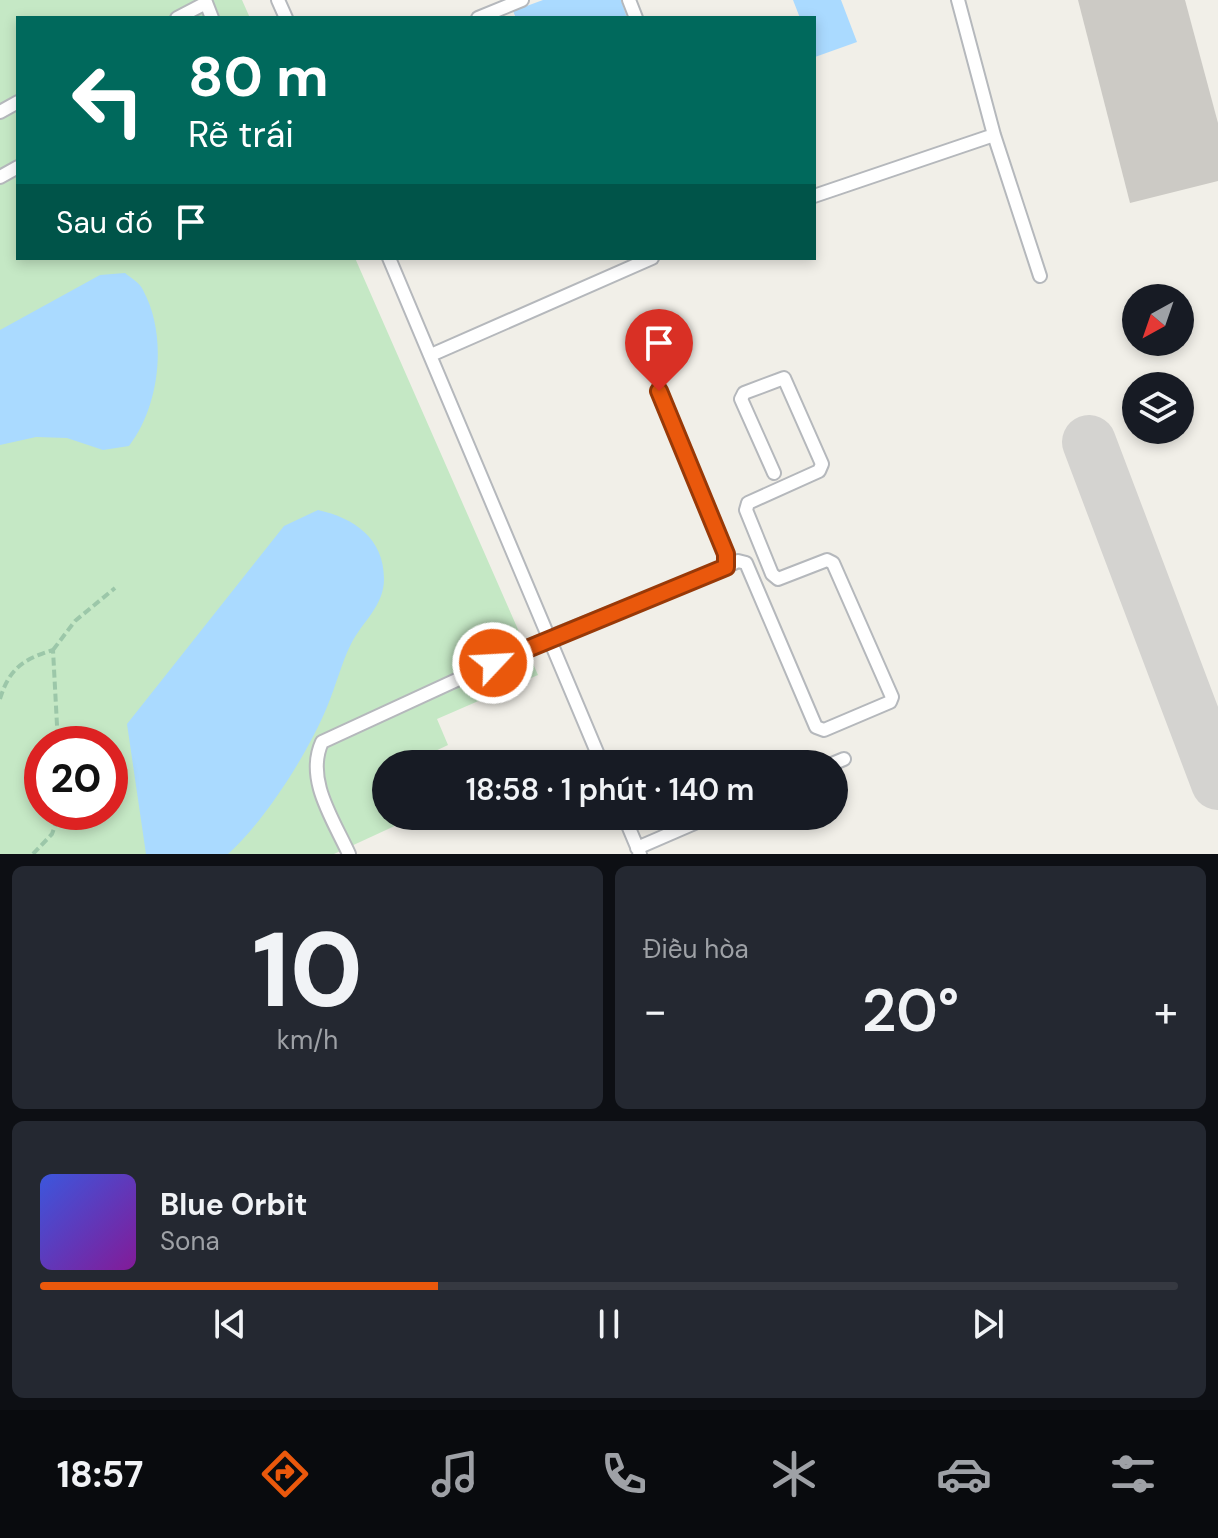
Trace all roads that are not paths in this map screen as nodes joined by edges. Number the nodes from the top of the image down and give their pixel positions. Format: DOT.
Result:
graph roads {
  1 [pos="522,0"];
  2 [pos="958,0"];
  3 [pos="205,1"];
  4 [pos="180,16"];
  5 [pos="483,16"];
  6 [pos="994,135"];
  7 [pos="816,195"];
  8 [pos="390,260"];
  9 [pos="647,260"];
  10 [pos="1040,276"];
  11 [pos="431,355"];
  12 [pos="659,391"];
  13 [pos="774,473"];
  14 [pos="726,567"];
  15 [pos="550,637"];
  16 [pos="596,750"];
  17 [pos="630,830"];
  18 [pos="682,830"];
  19 [pos="638,851"];
  20 [pos="349,854"];
  1 -- 5 [label="lane"];
  2 -- 6 [label="lane"];
  3 -- 4 [label="lane"];
  6 -- 7 [label="lane"];
  6 -- 10 [label="lane"];
  8 -- 11 [label="lane"];
  9 -- 11 [label="lane"];
  11 -- 15 [label="lane"];
  12 -- 14 [label="lane"];
  13 -- 14 [label="lane"];
  14 -- 15 [label="lane"];
  15 -- 16 [label="lane"];
  15 -- 20 [label="lane"];
  17 -- 19 [label="lane"];
  18 -- 19 [label="lane"];
}
